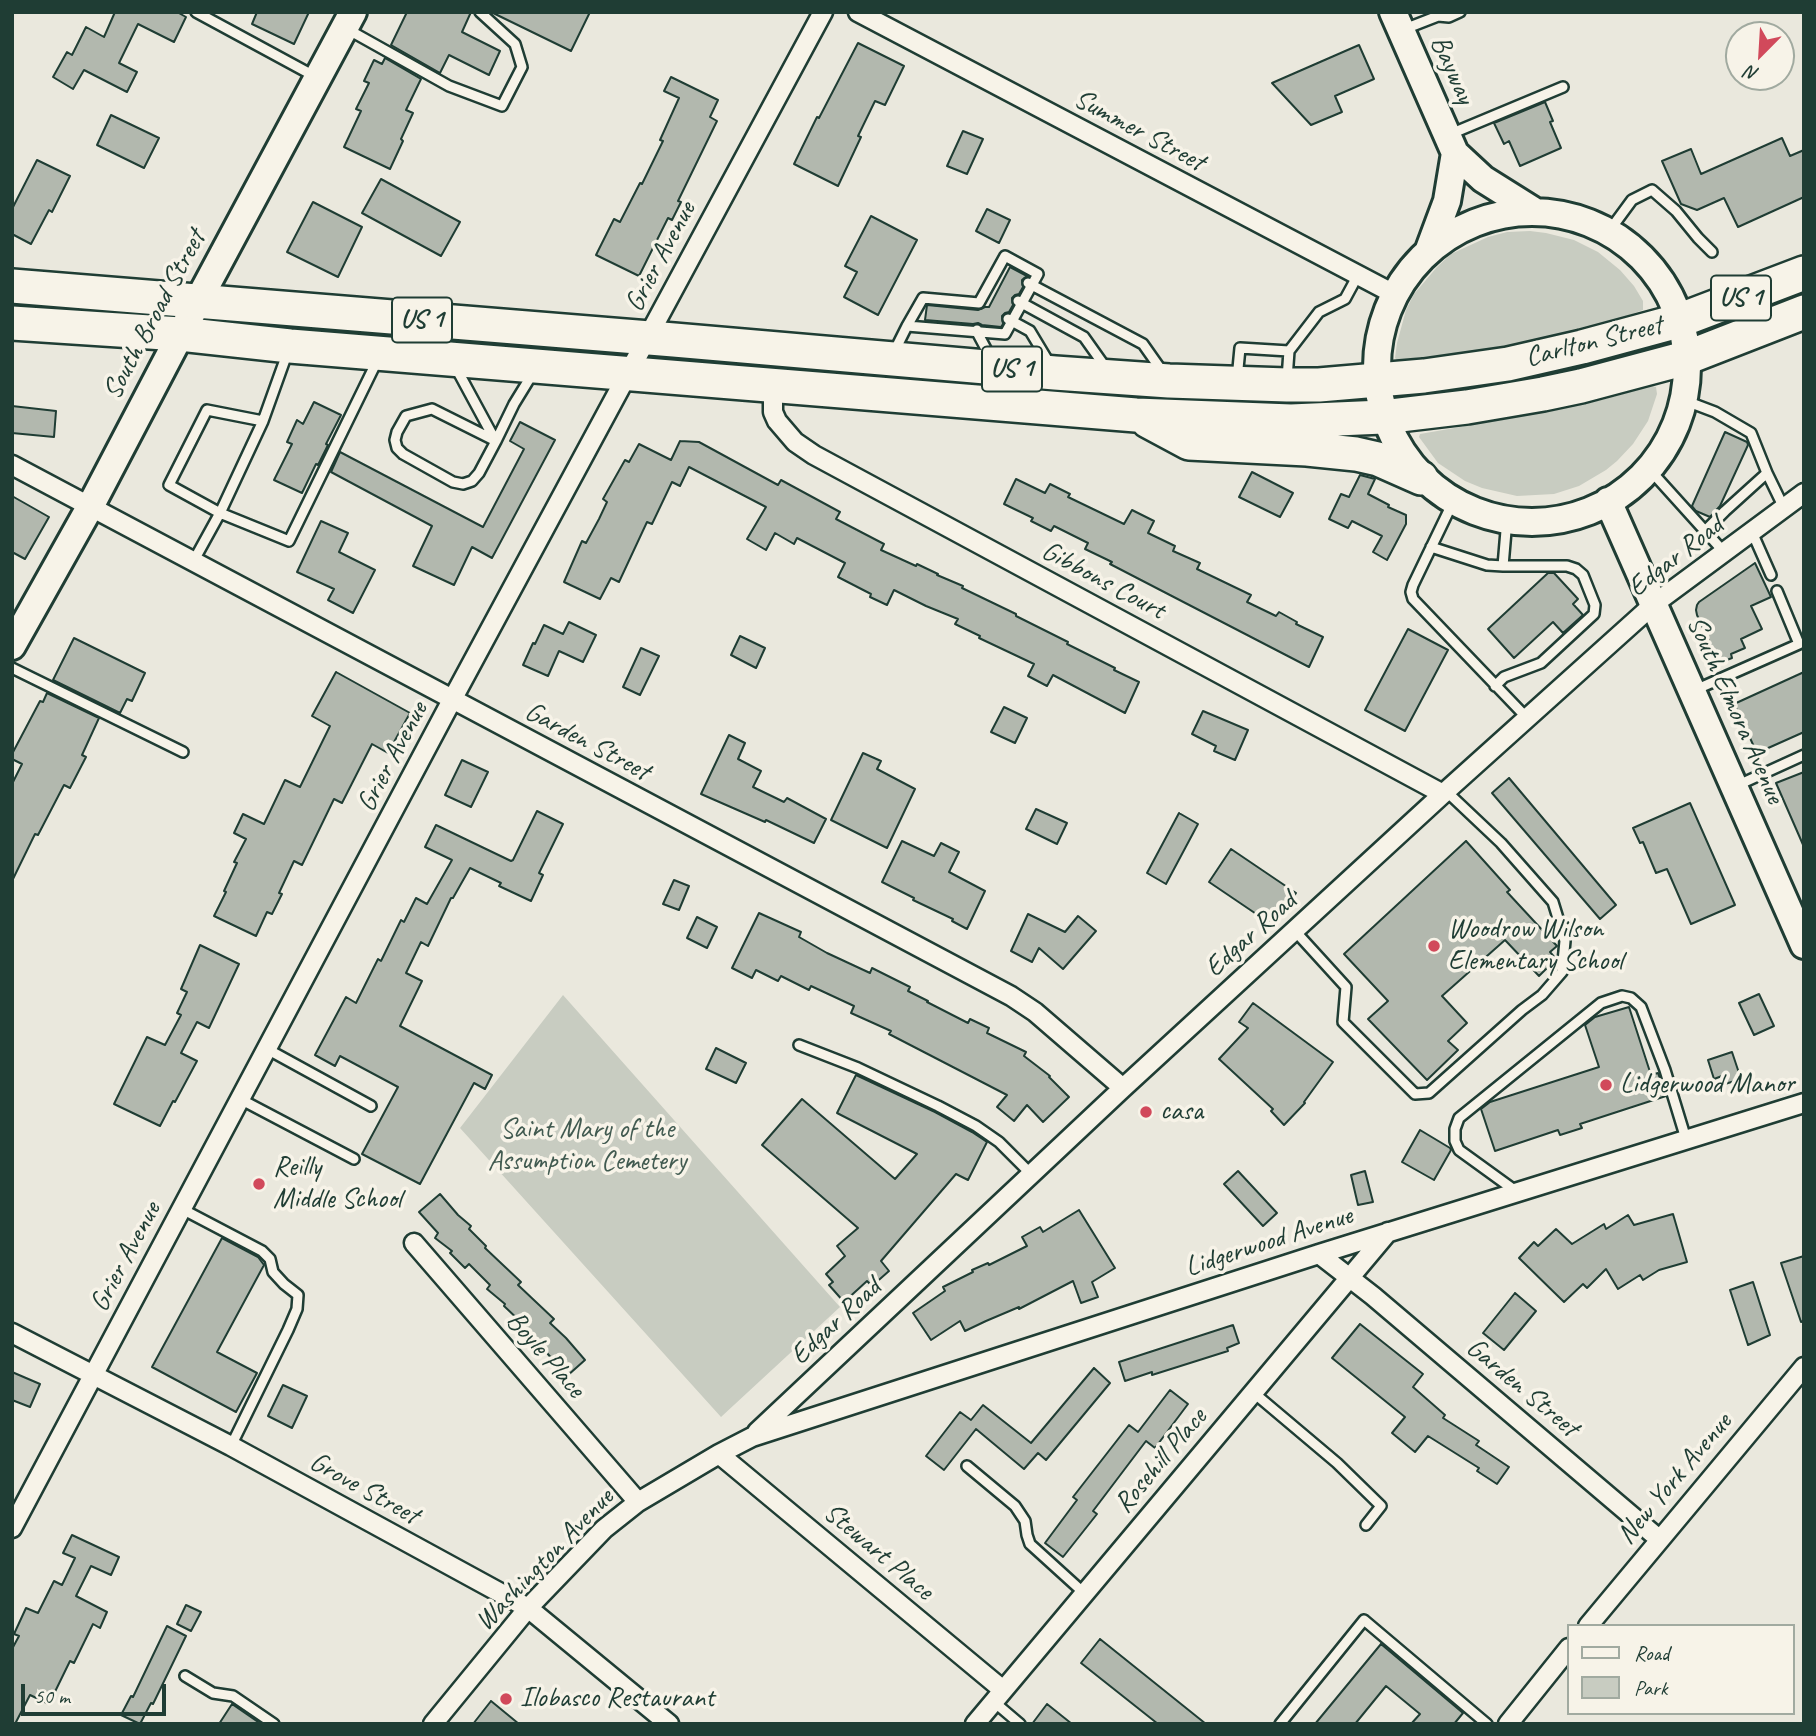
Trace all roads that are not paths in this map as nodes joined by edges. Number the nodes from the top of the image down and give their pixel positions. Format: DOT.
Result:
graph roads {
  1 [pos="196,12"];
  2 [pos="480,12"];
  3 [pos="823,12"];
  4 [pos="858,12"];
  5 [pos="1460,12"];
  6 [pos="349,20"];
  7 [pos="1397,21"];
  8 [pos="318,78"];
  9 [pos="1563,87"];
  10 [pos="1451,144"];
  11 [pos="1534,211"];
  12 [pos="1606,233"];
  13 [pos="1712,252"];
  14 [pos="1427,253"];
  15 [pos="1804,273"];
  16 [pos="1357,275"];
  17 [pos="1030,284"];
  18 [pos="12,286"];
  19 [pos="1396,295"];
  20 [pos="198,301"];
  21 [pos="1020,302"];
  22 [pos="1804,312"];
  23 [pos="1010,319"];
  24 [pos="1678,321"];
  25 [pos="12,323"];
  26 [pos="907,326"];
  27 [pos="977,331"];
  28 [pos="180,334"];
  29 [pos="647,338"];
  30 [pos="290,346"];
  31 [pos="1289,351"];
  32 [pos="381,353"];
  33 [pos="450,358"];
  34 [pos="891,358"];
  35 [pos="1686,358"];
  36 [pos="537,366"];
  37 [pos="996,367"];
  38 [pos="628,373"];
  39 [pos="1055,373"];
  40 [pos="1113,377"];
  41 [pos="1377,380"];
  42 [pos="1169,381"];
  43 [pos="1237,384"];
  44 [pos="773,385"];
  45 [pos="1287,385"];
  46 [pos="1686,401"];
  47 [pos="1136,415"];
  48 [pos="1383,417"];
  49 [pos="263,421"];
  50 [pos="496,441"];
  51 [pos="12,465"];
  52 [pos="1650,470"];
  53 [pos="1767,473"];
  54 [pos="1421,478"];
  55 [pos="1804,494"];
  56 [pos="1608,501"];
  57 [pos="1454,502"];
  58 [pos="89,507"];
  59 [pos="1784,508"];
  60 [pos="220,513"];
  61 [pos="1507,519"];
  62 [pos="1706,530"];
  63 [pos="1752,531"];
  64 [pos="1431,547"];
  65 [pos="1724,552"];
  66 [pos="192,562"];
  67 [pos="1503,566"];
  68 [pos="1771,575"];
  69 [pos="1777,591"];
  70 [pos="1654,604"];
  71 [pos="1801,645"];
  72 [pos="12,646"];
  73 [pos="12,668"];
  74 [pos="1495,686"];
  75 [pos="1693,691"];
  76 [pos="452,701"];
  77 [pos="1528,719"];
  78 [pos="183,752"];
  79 [pos="1804,755"];
  80 [pos="1735,787"];
  81 [pos="1445,793"];
  82 [pos="1295,931"];
  83 [pos="1804,945"];
  84 [pos="799,1045"];
  85 [pos="267,1049"];
  86 [pos="1123,1088"];
  87 [pos="240,1099"];
  88 [pos="1804,1103"];
  89 [pos="371,1105"];
  90 [pos="1686,1139"];
  91 [pos="354,1159"];
  92 [pos="1031,1174"];
  93 [pos="1517,1192"];
  94 [pos="182,1209"];
  95 [pos="1388,1232"];
  96 [pos="414,1243"];
  97 [pos="1319,1254"];
  98 [pos="1349,1278"];
  99 [pos="12,1333"];
  100 [pos="1804,1367"];
  101 [pos="93,1376"];
  102 [pos="1254,1393"];
  103 [pos="752,1437"];
  104 [pos="231,1446"];
  105 [pos="719,1454"];
  106 [pos="967,1466"];
  107 [pos="638,1502"];
  108 [pos="1366,1525"];
  109 [pos="12,1528"];
  110 [pos="1660,1539"];
  111 [pos="1084,1593"];
  112 [pos="528,1608"];
  113 [pos="1590,1624"];
  114 [pos="1568,1649"];
  115 [pos="185,1676"];
  116 [pos="998,1695"];
  117 [pos="274,1724"];
  118 [pos="433,1724"];
  119 [pos="669,1724"];
  120 [pos="975,1724"];
  121 [pos="1020,1724"];
  122 [pos="1280,1724"];
  123 [pos="1487,1724"];
  124 [pos="1508,1724"];
  1 -- 8 [label="lane"];
  2 -- 6 [label="lane"];
  3 -- 29 [label="street, Grier Avenue"];
  4 -- 16 [label="street, Summer Street"];
  5 -- 7 [label="lane"];
  6 -- 8 [label="main road, South Broad Street"];
  7 -- 10 [label="main road, Bayway"];
  8 -- 20 [label="main road, South Broad Street"];
  9 -- 10 [label="lane"];
  10 -- 11 [label="main road, Bayway"];
  10 -- 14 [label="main road"];
  11 -- 12 [label="main road"];
  11 -- 14 [label="main road"];
  12 -- 13 [label="lane"];
  12 -- 24 [label="main road"];
  14 -- 19 [label="main road"];
  15 -- 24 [label="highway, Carlton Street / US 1"];
  16 -- 19 [label="street, Summer Street"];
  16 -- 31 [label="lane"];
  17 -- 21 [label="lane"];
  17 -- 26 [label="lane"];
  17 -- 42 [label="lane"];
  18 -- 20 [label="highway, US 1"];
  19 -- 41 [label="main road"];
  20 -- 28 [label="main road, South Broad Street"];
  20 -- 29 [label="highway, US 1"];
  21 -- 23 [label="lane"];
  21 -- 40 [label="lane"];
  22 -- 35 [label="highway, Carlton Street / US 1"];
  23 -- 27 [label="lane"];
  23 -- 39 [label="lane"];
  24 -- 35 [label="main road"];
  24 -- 41 [label="highway, Carlton Street / US 1"];
  25 -- 28 [label="highway, US 1"];
  26 -- 27 [label="lane"];
  26 -- 34 [label="lane"];
  27 -- 37 [label="lane"];
  28 -- 30 [label="highway, US 1"];
  28 -- 58 [label="main road, South Broad Street"];
  29 -- 34 [label="highway, US 1"];
  29 -- 38 [label="street, Grier Avenue"];
  30 -- 32 [label="highway, US 1"];
  30 -- 49 [label="lane"];
  31 -- 43 [label="lane"];
  31 -- 45 [label="lane"];
  32 -- 33 [label="highway, US 1"];
  32 -- 60 [label="lane"];
  33 -- 36 [label="highway, US 1"];
  33 -- 50 [label="lane"];
  34 -- 37 [label="highway, US 1"];
  35 -- 46 [label="main road"];
  35 -- 48 [label="highway, Carlton Street"];
  36 -- 38 [label="highway, US 1"];
  36 -- 50 [label="lane"];
  37 -- 39 [label="highway, US 1"];
  38 -- 44 [label="highway, US 1"];
  38 -- 76 [label="street, Grier Avenue"];
  39 -- 40 [label="highway, US 1"];
  40 -- 42 [label="highway, US 1"];
  41 -- 45 [label="highway, US 1"];
  41 -- 48 [label="main road"];
  42 -- 43 [label="highway, US 1"];
  43 -- 45 [label="highway, US 1"];
  44 -- 47 [label="highway, US 1"];
  44 -- 81 [label="street, Gibbons Court"];
  46 -- 52 [label="main road"];
  46 -- 53 [label="lane"];
  47 -- 48 [label="highway, US 1"];
  47 -- 54 [label="highway"];
  48 -- 54 [label="main road"];
  49 -- 60 [label="lane"];
  49 -- 60 [label="lane"];
  50 -- 50 [label="lane"];
  51 -- 58 [label="street, Garden Street"];
  52 -- 56 [label="main road"];
  52 -- 62 [label="lane"];
  53 -- 59 [label="lane"];
  53 -- 62 [label="lane"];
  54 -- 57 [label="main road"];
  55 -- 59 [label="street, Edgar Road"];
  56 -- 61 [label="main road"];
  56 -- 70 [label="main road, South Elmora Avenue"];
  57 -- 61 [label="main road"];
  57 -- 64 [label="lane"];
  58 -- 66 [label="street, Garden Street"];
  58 -- 72 [label="main road, South Broad Street"];
  59 -- 63 [label="street, Edgar Road"];
  60 -- 66 [label="lane"];
  61 -- 67 [label="lane"];
  62 -- 65 [label="lane"];
  63 -- 65 [label="street, Edgar Road"];
  63 -- 68 [label="lane"];
  64 -- 67 [label="lane"];
  64 -- 74 [label="lane"];
  65 -- 70 [label="street, Edgar Road"];
  66 -- 76 [label="street, Garden Street"];
  67 -- 74 [label="lane"];
  69 -- 71 [label="lane"];
  70 -- 75 [label="main road, South Elmora Avenue"];
  70 -- 77 [label="street, Edgar Road"];
  71 -- 75 [label="lane"];
  73 -- 78 [label="lane"];
  74 -- 77 [label="lane"];
  75 -- 80 [label="main road, South Elmora Avenue"];
  76 -- 85 [label="street, Grier Avenue"];
  76 -- 86 [label="street, Garden Street"];
  77 -- 81 [label="street, Edgar Road"];
  79 -- 80 [label="lane"];
  80 -- 83 [label="main road, South Elmora Avenue"];
  81 -- 82 [label="street, Edgar Road"];
  81 -- 82 [label="lane"];
  82 -- 86 [label="street, Edgar Road"];
  84 -- 92 [label="lane"];
  85 -- 87 [label="street, Grier Avenue"];
  85 -- 89 [label="lane"];
  86 -- 92 [label="street, Edgar Road"];
  87 -- 91 [label="lane"];
  87 -- 94 [label="street, Grier Avenue"];
  88 -- 90 [label="street, Lidgerwood Avenue"];
  90 -- 93 [label="street, Lidgerwood Avenue"];
  90 -- 93 [label="lane"];
  92 -- 103 [label="street, Edgar Road"];
  93 -- 95 [label="street, Lidgerwood Avenue"];
  94 -- 101 [label="street, Grier Avenue"];
  94 -- 104 [label="lane"];
  95 -- 97 [label="street, Lidgerwood Avenue"];
  95 -- 98 [label="street, Rosehill Place"];
  96 -- 107 [label="street, Boyle Place"];
  97 -- 98 [label="street, Garden Street"];
  97 -- 103 [label="street, Lidgerwood Avenue"];
  98 -- 102 [label="street, Rosehill Place"];
  98 -- 110 [label="street, Garden Street"];
  99 -- 101 [label="street, Grove Street"];
  100 -- 110 [label="street, New York Avenue"];
  101 -- 104 [label="street, Grove Street"];
  101 -- 109 [label="street, Grier Avenue"];
  102 -- 108 [label="lane"];
  102 -- 111 [label="street, Rosehill Place"];
  103 -- 105 [label="street, Washington Avenue"];
  104 -- 112 [label="street, Grove Street"];
  105 -- 107 [label="street, Washington Avenue"];
  105 -- 116 [label="street, Stewart Place"];
  106 -- 111 [label="lane"];
  107 -- 112 [label="street, Washington Avenue"];
  110 -- 113 [label="street, New York Avenue"];
  111 -- 116 [label="street, Rosehill Place"];
  112 -- 118 [label="street, Washington Avenue"];
  112 -- 119 [label="street, Grove Street"];
  114 -- 124 [label="street"];
  115 -- 117 [label="lane"];
  116 -- 120 [label="street, Rosehill Place"];
  116 -- 121 [label="lane"];
  122 -- 123 [label="lane"];
}
